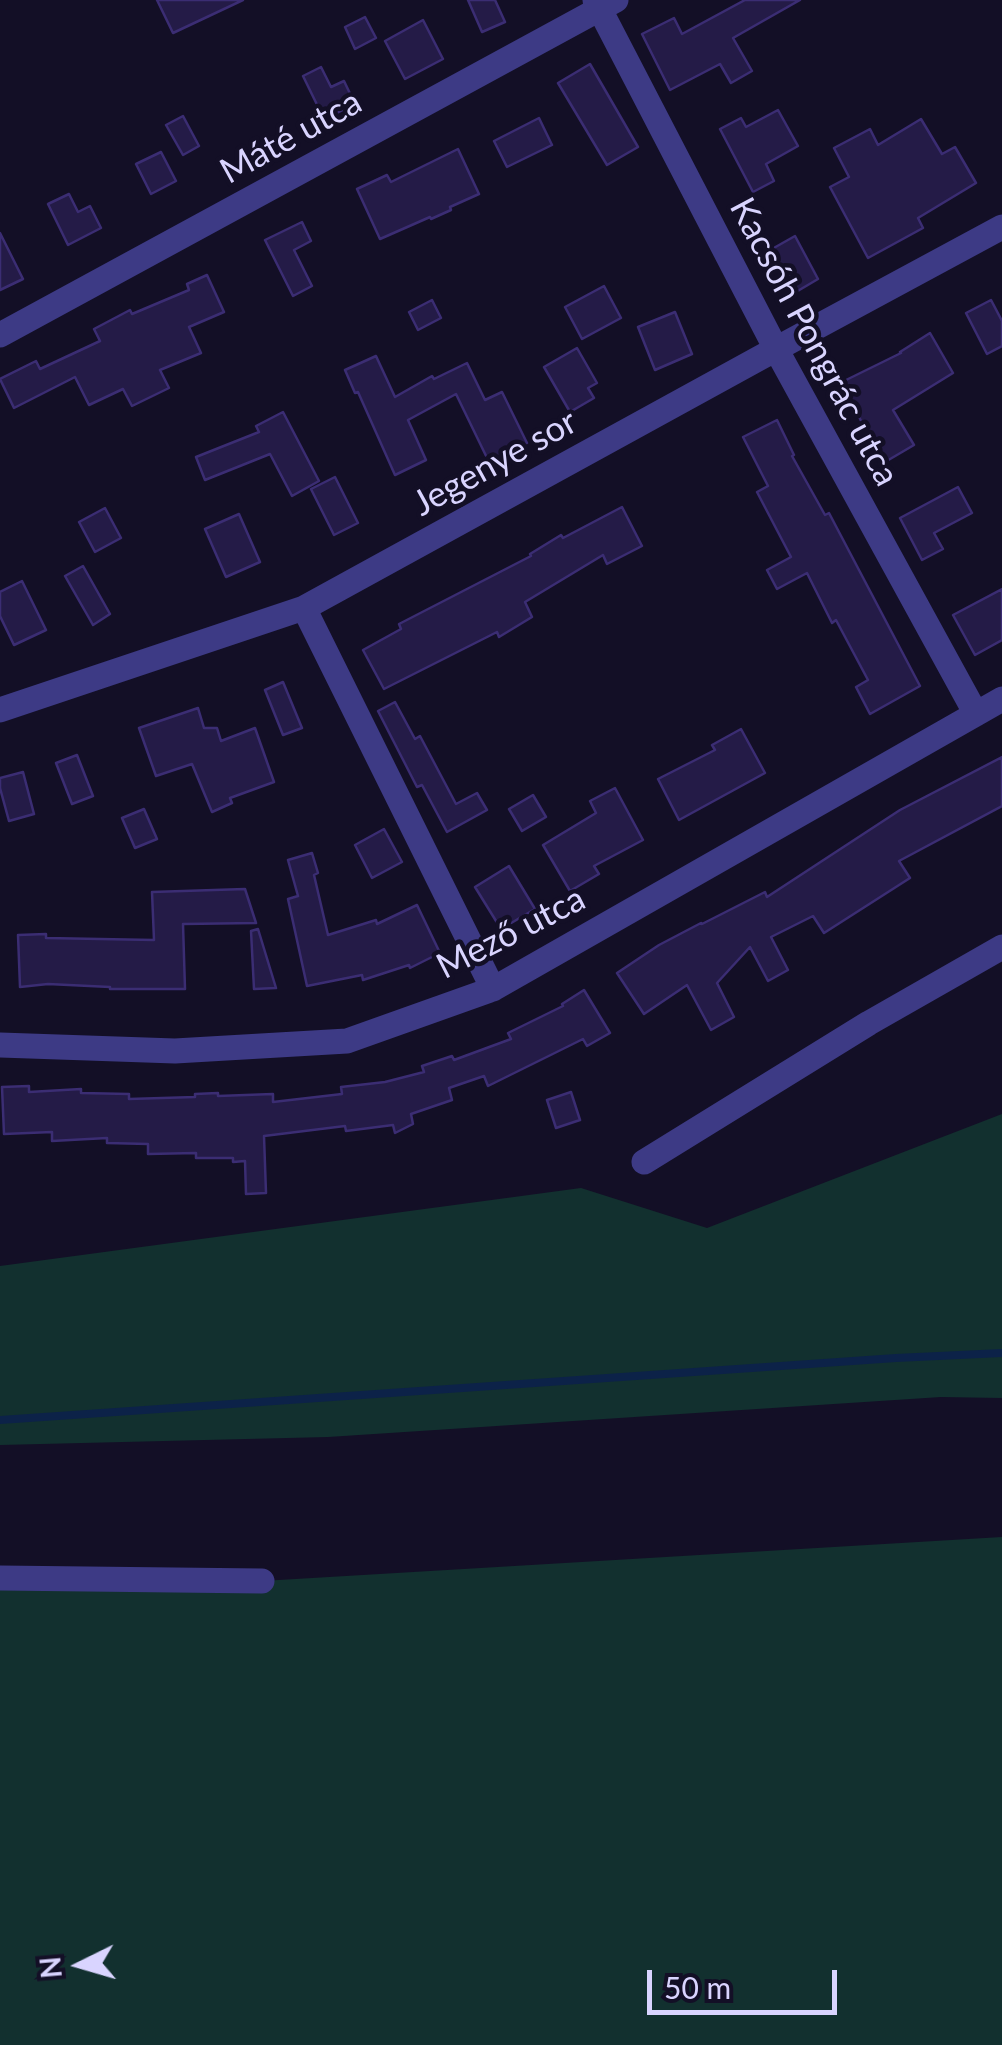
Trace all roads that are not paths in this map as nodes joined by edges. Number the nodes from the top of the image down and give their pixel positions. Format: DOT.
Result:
graph roads {
  1 [pos="604,3"];
  2 [pos="1002,227"];
  3 [pos="0,335"];
  4 [pos="776,348"];
  5 [pos="304,608"];
  6 [pos="1002,700"];
  7 [pos="0,710"];
  8 [pos="976,714"];
  9 [pos="1002,947"];
  10 [pos="493,989"];
  11 [pos="0,1045"];
  12 [pos="644,1162"];
  13 [pos="0,1578"];
  14 [pos="262,1581"];
  1 -- 3 [label="street, Máté utca"];
  1 -- 4 [label="street, Kacsóh Pongrác utca"];
  2 -- 4 [label="street, Jegenye sor"];
  4 -- 5 [label="street, Jegenye sor"];
  4 -- 8 [label="street, Kacsóh Pongrác utca"];
  5 -- 7 [label="street, Jegenye sor"];
  5 -- 10 [label="street"];
  6 -- 8 [label="street, Mező utca"];
  8 -- 10 [label="street, Mező utca"];
  9 -- 12 [label="street"];
  10 -- 11 [label="street, Mező utca"];
  13 -- 14 [label="street"];
}
